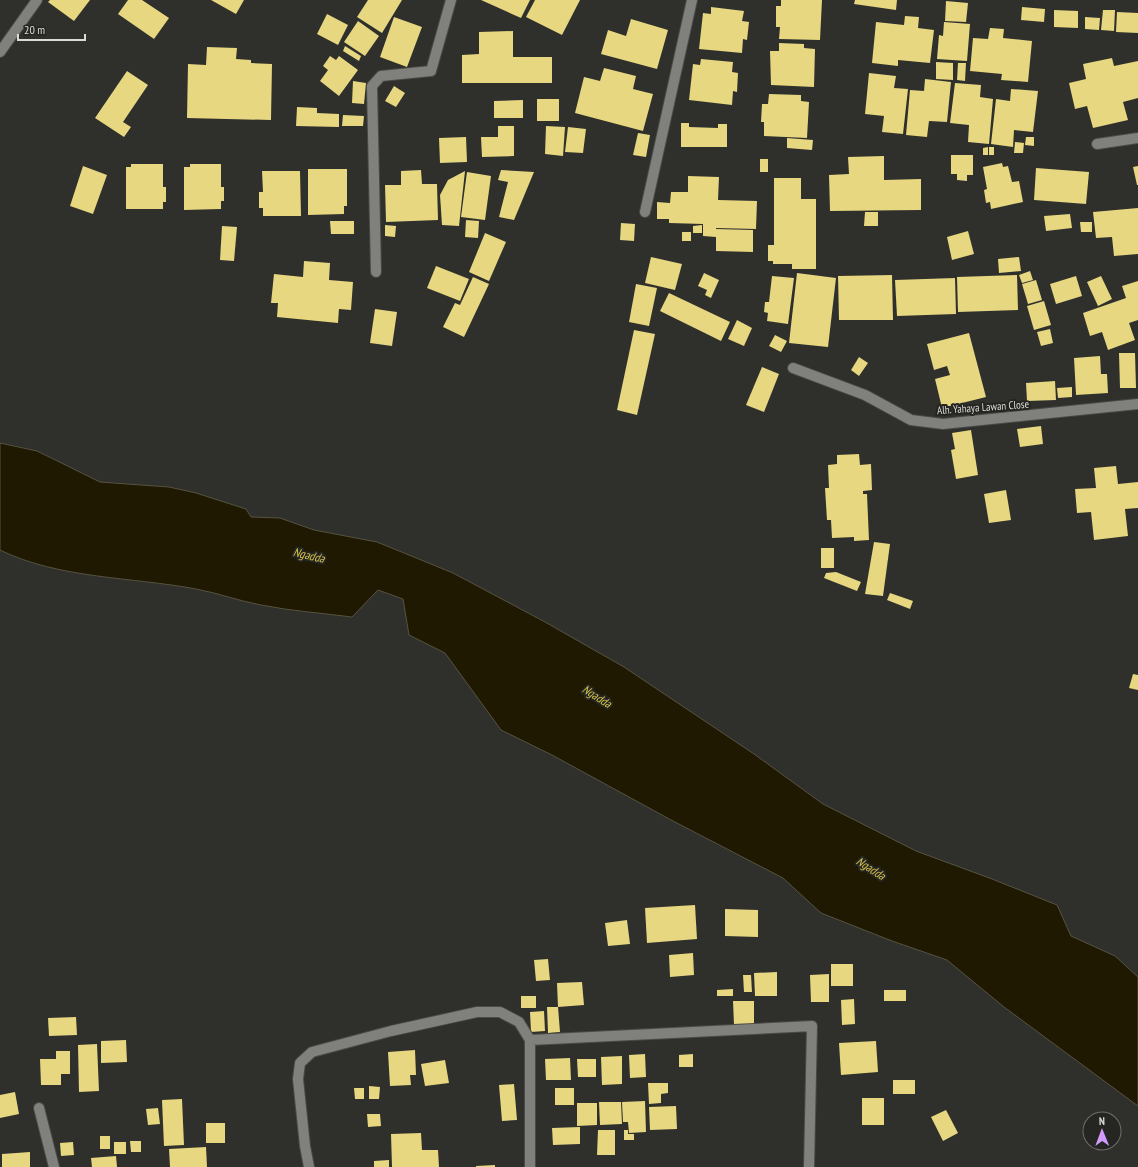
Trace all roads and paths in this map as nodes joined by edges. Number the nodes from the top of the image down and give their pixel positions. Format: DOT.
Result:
graph roads {
  1 [pos="37,0"];
  2 [pos="451,0"];
  3 [pos="692,0"];
  4 [pos="0,52"];
  5 [pos="1138,138"];
  6 [pos="1097,144"];
  7 [pos="645,212"];
  8 [pos="376,272"];
  9 [pos="793,368"];
  10 [pos="1138,404"];
  11 [pos="530,1040"];
  12 [pos="39,1108"];
  13 [pos="54,1167"];
  14 [pos="309,1167"];
  15 [pos="530,1167"];
  16 [pos="809,1167"];
  1 -- 4 [label="street"];
  2 -- 8 [label="street"];
  3 -- 7 [label="street"];
  5 -- 6 [label="street"];
  9 -- 10 [label="street, Alh. Yahaya Lawan Close"];
  11 -- 14 [label="street"];
  11 -- 15 [label="street"];
  11 -- 16 [label="street"];
  12 -- 13 [label="street"];
}
